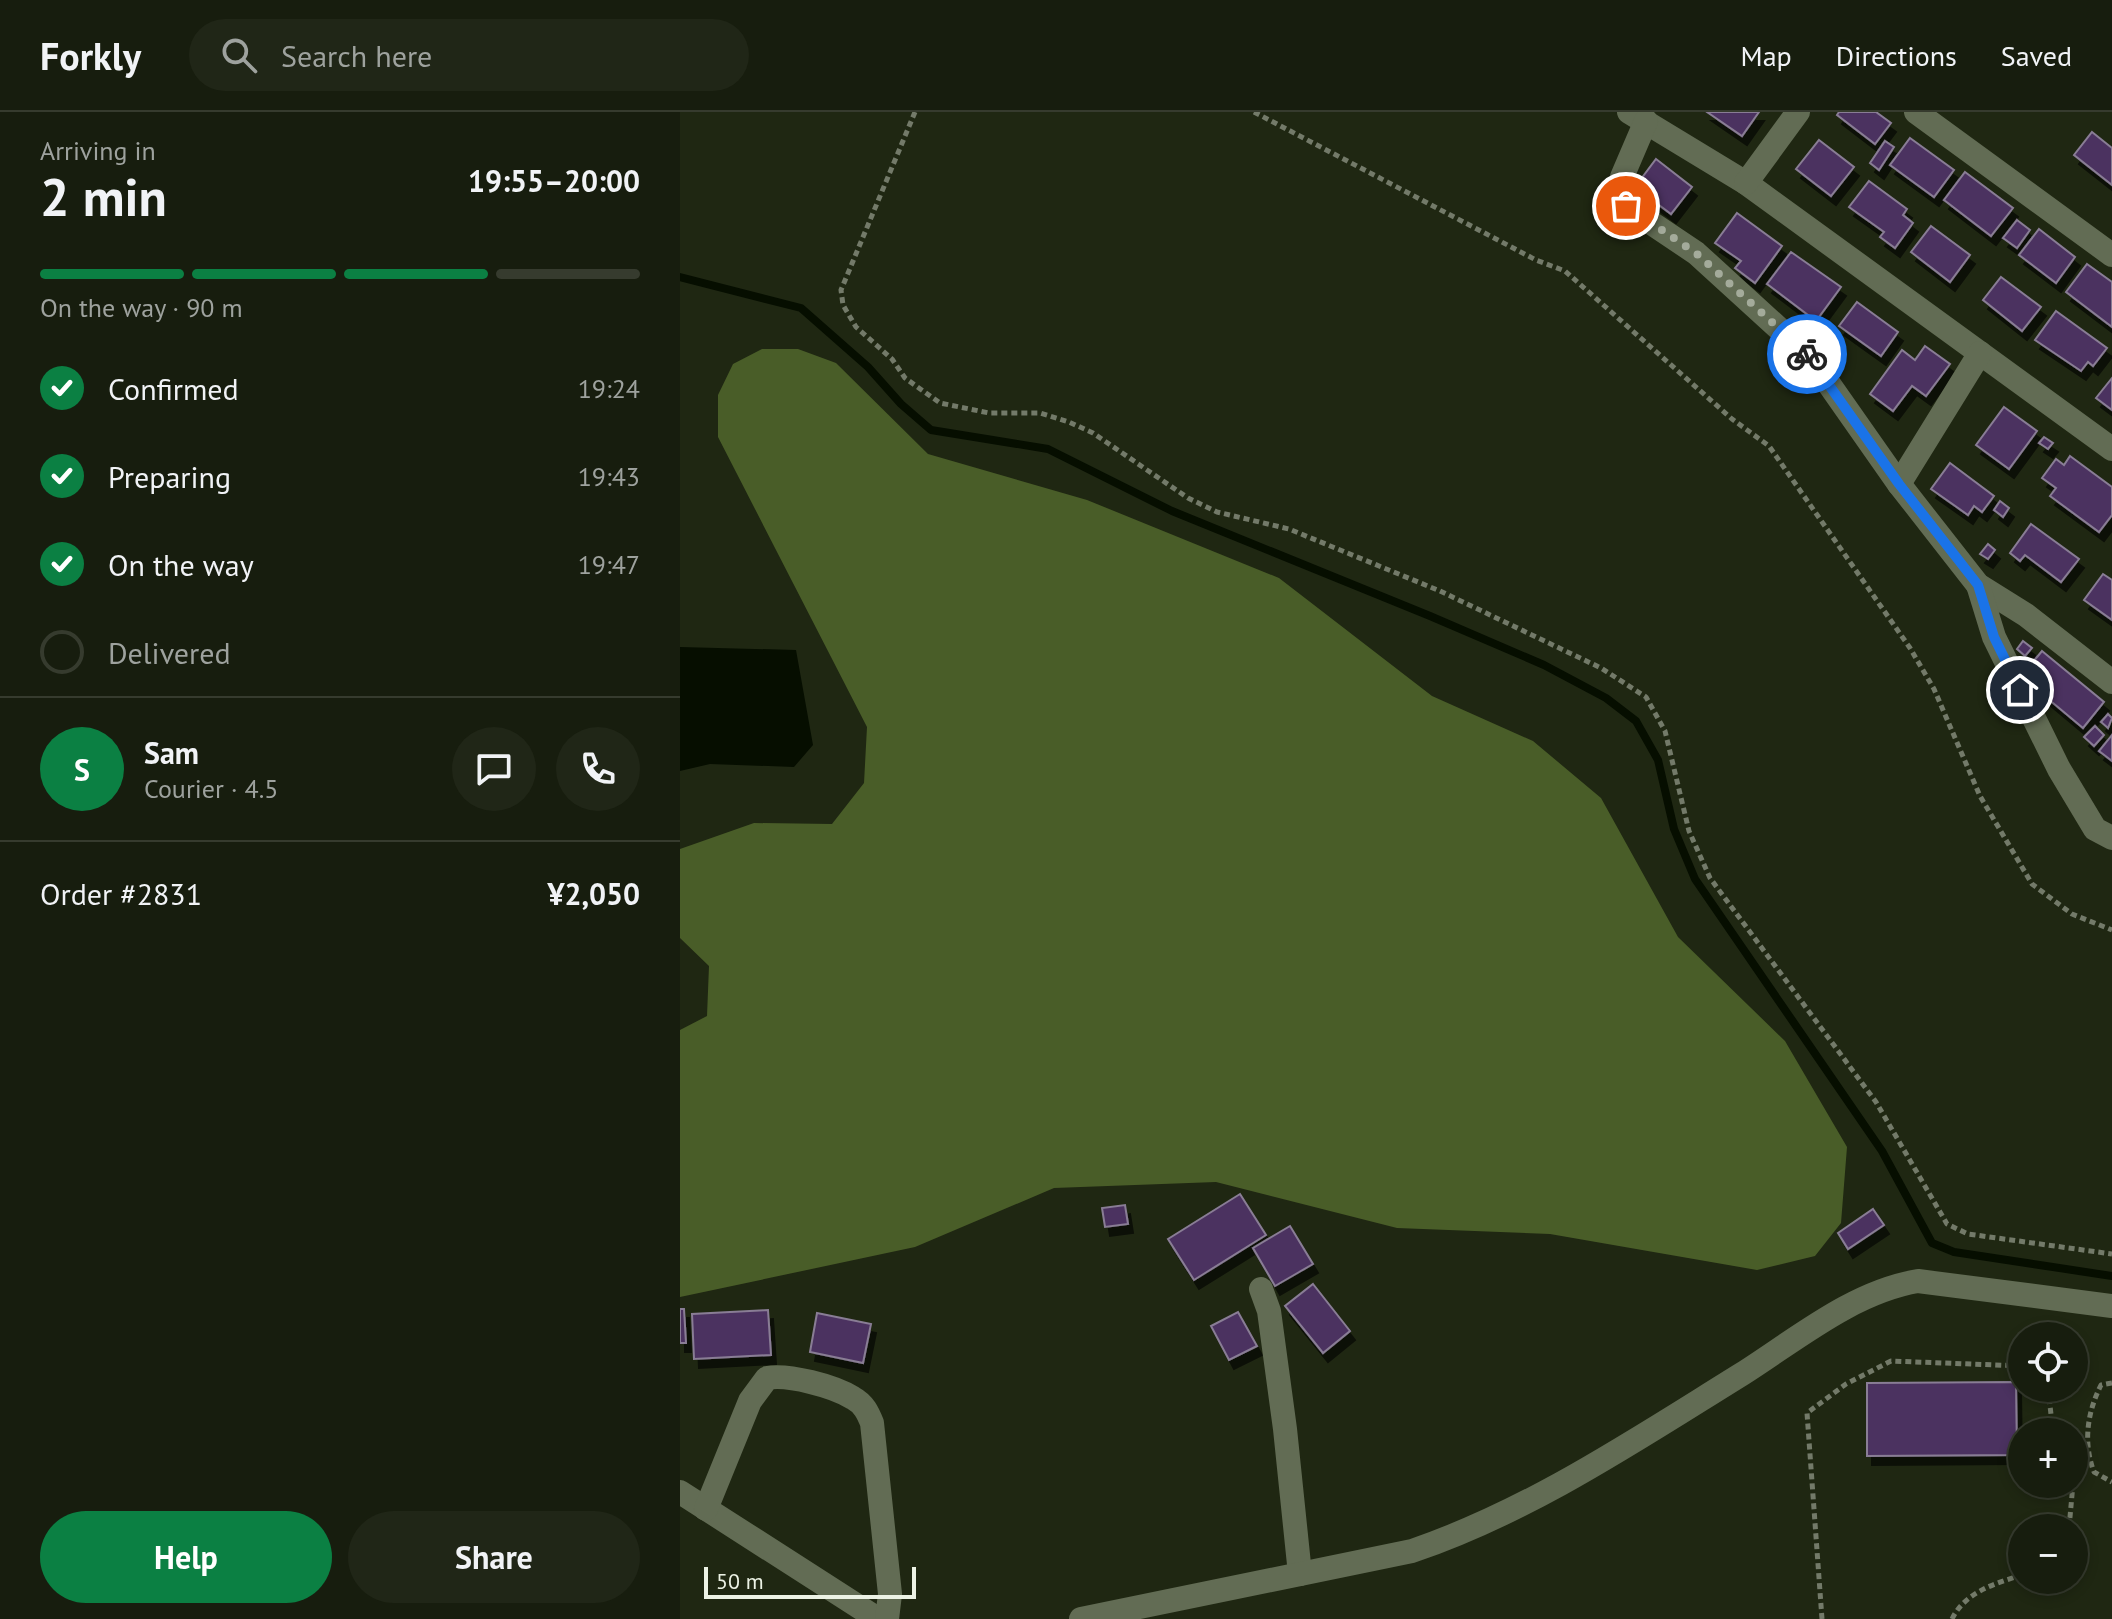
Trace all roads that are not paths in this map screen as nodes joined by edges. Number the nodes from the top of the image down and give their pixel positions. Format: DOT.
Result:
graph roads {
  1 [pos="1798,112"];
  2 [pos="1916,112"];
  3 [pos="1638,116"];
  4 [pos="1746,183"];
  5 [pos="2112,255"];
  6 [pos="1980,353"];
  7 [pos="2112,449"];
  8 [pos="1899,484"];
  9 [pos="1978,585"];
  10 [pos="2112,682"];
  11 [pos="2112,838"];
  12 [pos="1261,1289"];
  13 [pos="2112,1306"];
  14 [pos="680,1492"];
  15 [pos="706,1509"];
  16 [pos="1300,1574"];
  17 [pos="878,1619"];
  18 [pos="887,1619"];
  19 [pos="1081,1619"];
  1 -- 4 [label="street"];
  2 -- 5 [label="street"];
  3 -- 4 [label="street"];
  3 -- 8 [label="street"];
  4 -- 6 [label="street"];
  6 -- 7 [label="street"];
  6 -- 8 [label="street"];
  8 -- 9 [label="street"];
  9 -- 10 [label="street"];
  9 -- 11 [label="street"];
  12 -- 16 [label="street"];
  13 -- 16 [label="street"];
  14 -- 15 [label="street"];
  15 -- 17 [label="street"];
  15 -- 18 [label="street"];
  16 -- 19 [label="street"];
}
